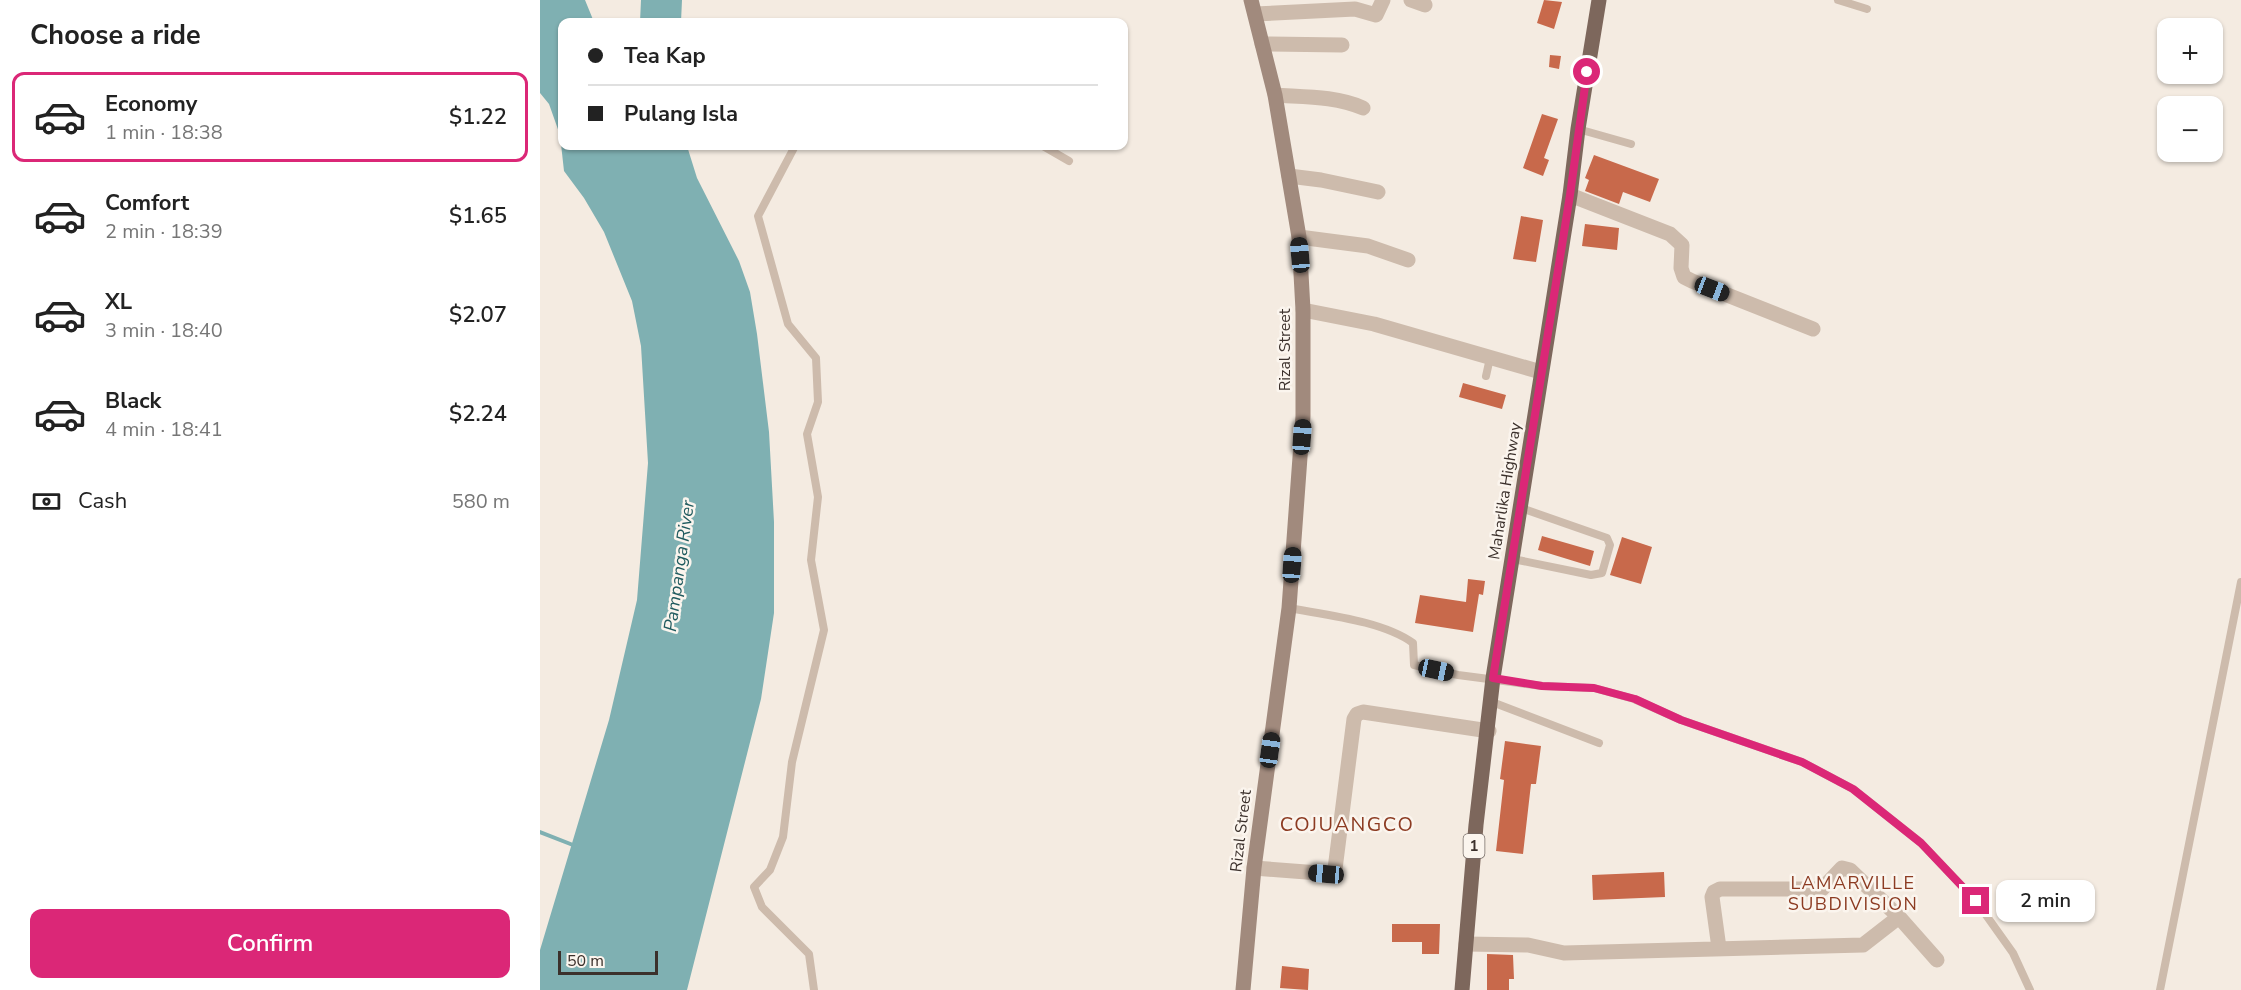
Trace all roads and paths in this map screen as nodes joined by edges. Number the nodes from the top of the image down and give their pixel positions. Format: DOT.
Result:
graph roads {
  1 [pos="1383,0"];
  2 [pos="1599,0"];
  3 [pos="1838,0"];
  4 [pos="1253,7"];
  5 [pos="1867,9"];
  6 [pos="1262,44"];
  7 [pos="1342,45"];
  8 [pos="1275,95"];
  9 [pos="1364,108"];
  10 [pos="1578,129"];
  11 [pos="1631,144"];
  12 [pos="793,150"];
  13 [pos="1050,150"];
  14 [pos="1069,161"];
  15 [pos="1289,176"];
  16 [pos="1378,192"];
  17 [pos="1570,195"];
  18 [pos="1299,237"];
  19 [pos="1408,260"];
  20 [pos="1303,310"];
  21 [pos="1813,329"];
  22 [pos="1490,358"];
  23 [pos="1541,372"];
  24 [pos="1486,376"];
  25 [pos="1521,508"];
  26 [pos="1513,559"];
  27 [pos="2241,582"];
  28 [pos="1289,608"];
  29 [pos="1493,678"];
  30 [pos="1492,702"];
  31 [pos="1489,731"];
  32 [pos="1599,742"];
  33 [pos="1254,868"];
  34 [pos="1899,917"];
  35 [pos="1466,944"];
  36 [pos="1719,948"];
  37 [pos="1937,960"];
  38 [pos="814,990"];
  39 [pos="1243,990"];
  40 [pos="1462,990"];
  41 [pos="2030,990"];
  42 [pos="2160,990"];
  1 -- 4 [label="street"];
  2 -- 10 [label="main road, Maharlika Highway / 1"];
  3 -- 5 [label="lane"];
  4 -- 6 [label="street, Rizal Street"];
  6 -- 7 [label="street"];
  6 -- 8 [label="street, Rizal Street"];
  8 -- 9 [label="street"];
  8 -- 15 [label="street, Rizal Street"];
  10 -- 11 [label="lane"];
  10 -- 17 [label="main road, Maharlika Highway / 1"];
  12 -- 38 [label="lane"];
  13 -- 14 [label="lane"];
  15 -- 16 [label="street"];
  15 -- 18 [label="street, Rizal Street"];
  17 -- 21 [label="street"];
  17 -- 23 [label="main road, Maharlika Highway / 1"];
  18 -- 19 [label="street"];
  18 -- 20 [label="street, Rizal Street"];
  20 -- 22 [label="street"];
  20 -- 28 [label="street, Rizal Street"];
  22 -- 23 [label="street"];
  22 -- 24 [label="lane"];
  23 -- 25 [label="main road, Maharlika Highway / 1"];
  25 -- 26 [label="main road, Maharlika Highway / 1"];
  25 -- 26 [label="lane"];
  26 -- 29 [label="main road, Maharlika Highway / 1"];
  27 -- 42 [label="lane"];
  28 -- 29 [label="lane"];
  28 -- 33 [label="street, Rizal Street"];
  29 -- 30 [label="main road, Maharlika Highway / 1"];
  29 -- 41 [label="lane"];
  30 -- 31 [label="main road, Maharlika Highway / 1"];
  30 -- 32 [label="lane"];
  31 -- 33 [label="street"];
  31 -- 35 [label="main road, Maharlika Highway / 1"];
  33 -- 39 [label="street, Rizal Street"];
  34 -- 36 [label="street"];
  34 -- 36 [label="street"];
  34 -- 37 [label="street"];
  35 -- 36 [label="street"];
  35 -- 40 [label="main road, Maharlika Highway / 1"];
}
